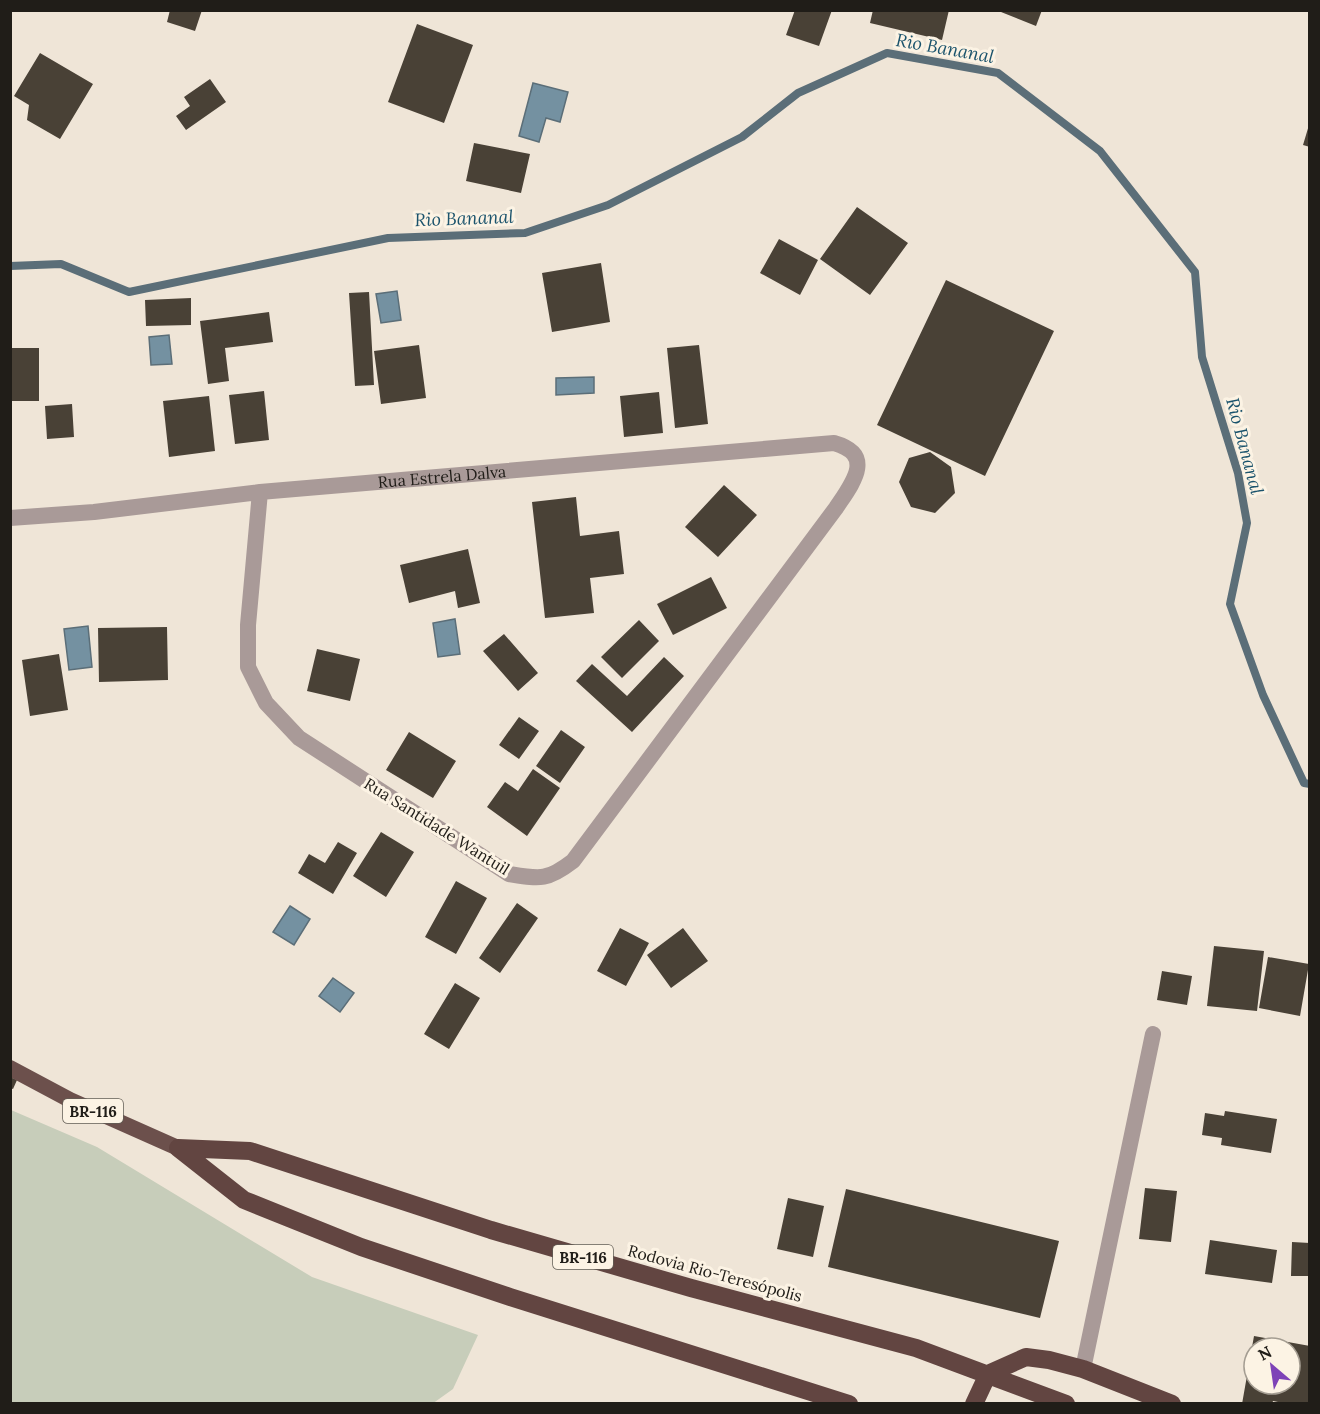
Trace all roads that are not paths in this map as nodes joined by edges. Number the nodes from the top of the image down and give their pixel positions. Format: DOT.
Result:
graph roads {
  1 [pos="859,467"];
  2 [pos="260,492"];
  3 [pos="10,518"];
  4 [pos="1153,1034"];
  5 [pos="10,1068"];
  6 [pos="178,1148"];
  7 [pos="1083,1369"];
  8 [pos="988,1374"];
  9 [pos="849,1404"];
  10 [pos="974,1404"];
  11 [pos="1066,1404"];
  12 [pos="1172,1404"];
  1 -- 2 [label="street, Rua Estrela Dalva"];
  1 -- 2 [label="street, Rua Santidade Wantuil"];
  2 -- 3 [label="street, Rua Estrela Dalva"];
  4 -- 7 [label="street"];
  5 -- 6 [label="highway, Rodovia Rio-Teresópolis / BR-116"];
  6 -- 8 [label="highway, Rodovia Rio-Teresópolis / BR-116"];
  6 -- 9 [label="highway, Rodovia Rio-Teresópolis / BR-116"];
  7 -- 8 [label="highway"];
  7 -- 12 [label="highway"];
  8 -- 10 [label="highway"];
  8 -- 11 [label="highway, Rodovia Rio-Teresópolis / BR-116"];
}
